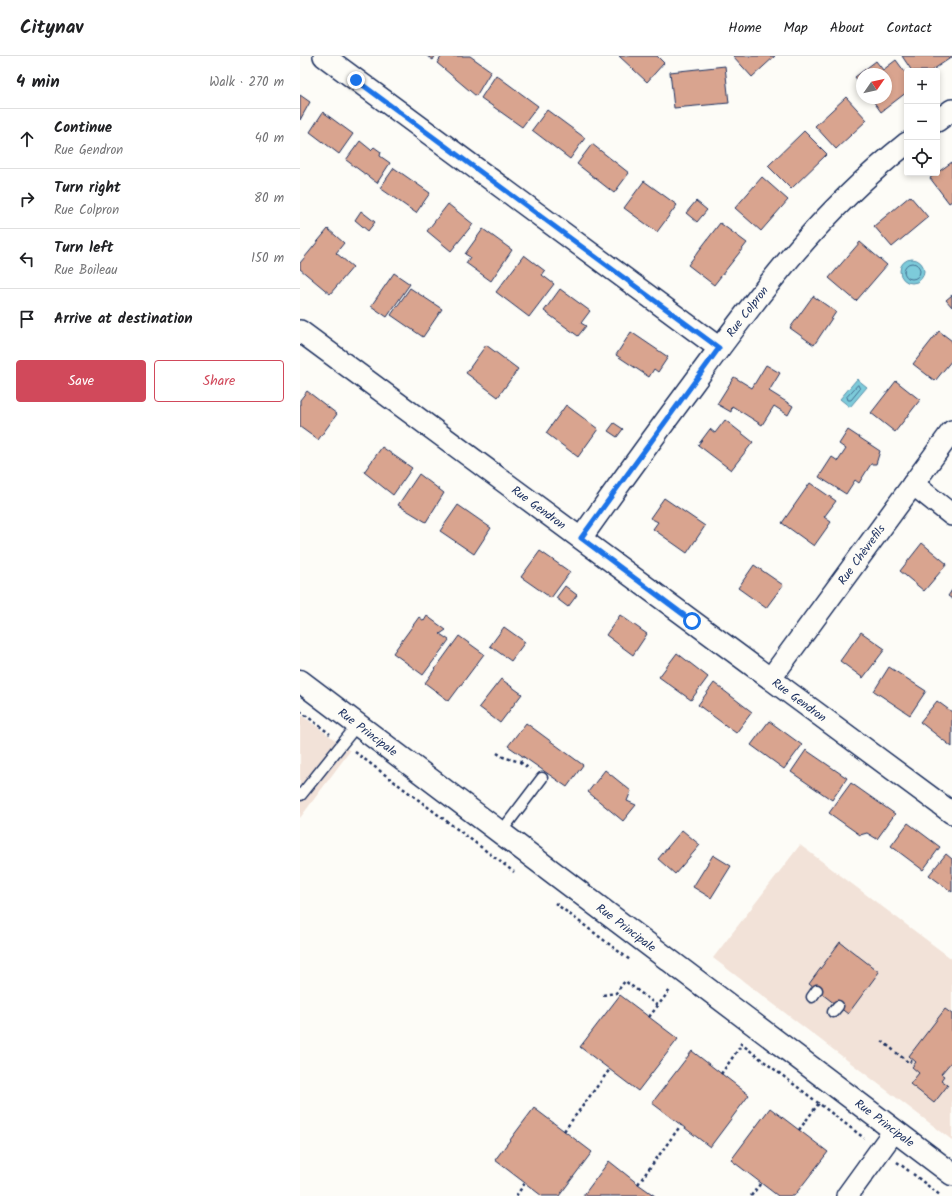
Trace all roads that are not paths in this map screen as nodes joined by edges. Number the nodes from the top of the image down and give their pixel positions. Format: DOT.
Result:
graph roads {
  1 [pos="324,56"];
  2 [pos="952,110"];
  3 [pos="940,119"];
  4 [pos="904,147"];
  5 [pos="300,331"];
  6 [pos="719,348"];
  7 [pos="952,431"];
  8 [pos="913,484"];
  9 [pos="952,515"];
  10 [pos="581,538"];
  11 [pos="771,678"];
  12 [pos="300,681"];
  13 [pos="358,724"];
  14 [pos="542,778"];
  15 [pos="300,796"];
  16 [pos="952,813"];
  17 [pos="501,832"];
  18 [pos="894,1131"];
  19 [pos="952,1174"];
  20 [pos="847,1196"];
  1 -- 6 [label="street"];
  2 -- 3 [label="street"];
  4 -- 6 [label="street, Rue Colpron"];
  5 -- 10 [label="street, Rue Gendron"];
  6 -- 10 [label="street, Rue Colpron"];
  7 -- 8 [label="street, Rue Chèvrefils"];
  8 -- 9 [label="street"];
  8 -- 11 [label="street, Rue Chèvrefils"];
  10 -- 11 [label="street, Rue Gendron"];
  11 -- 16 [label="street, Rue Gendron"];
  12 -- 13 [label="street, Rue Principale"];
  13 -- 15 [label="lane"];
  13 -- 17 [label="street, Rue Principale"];
  14 -- 17 [label="lane"];
  17 -- 18 [label="street, Rue Principale"];
  18 -- 19 [label="street, Rue Principale"];
  18 -- 20 [label="street"];
}
